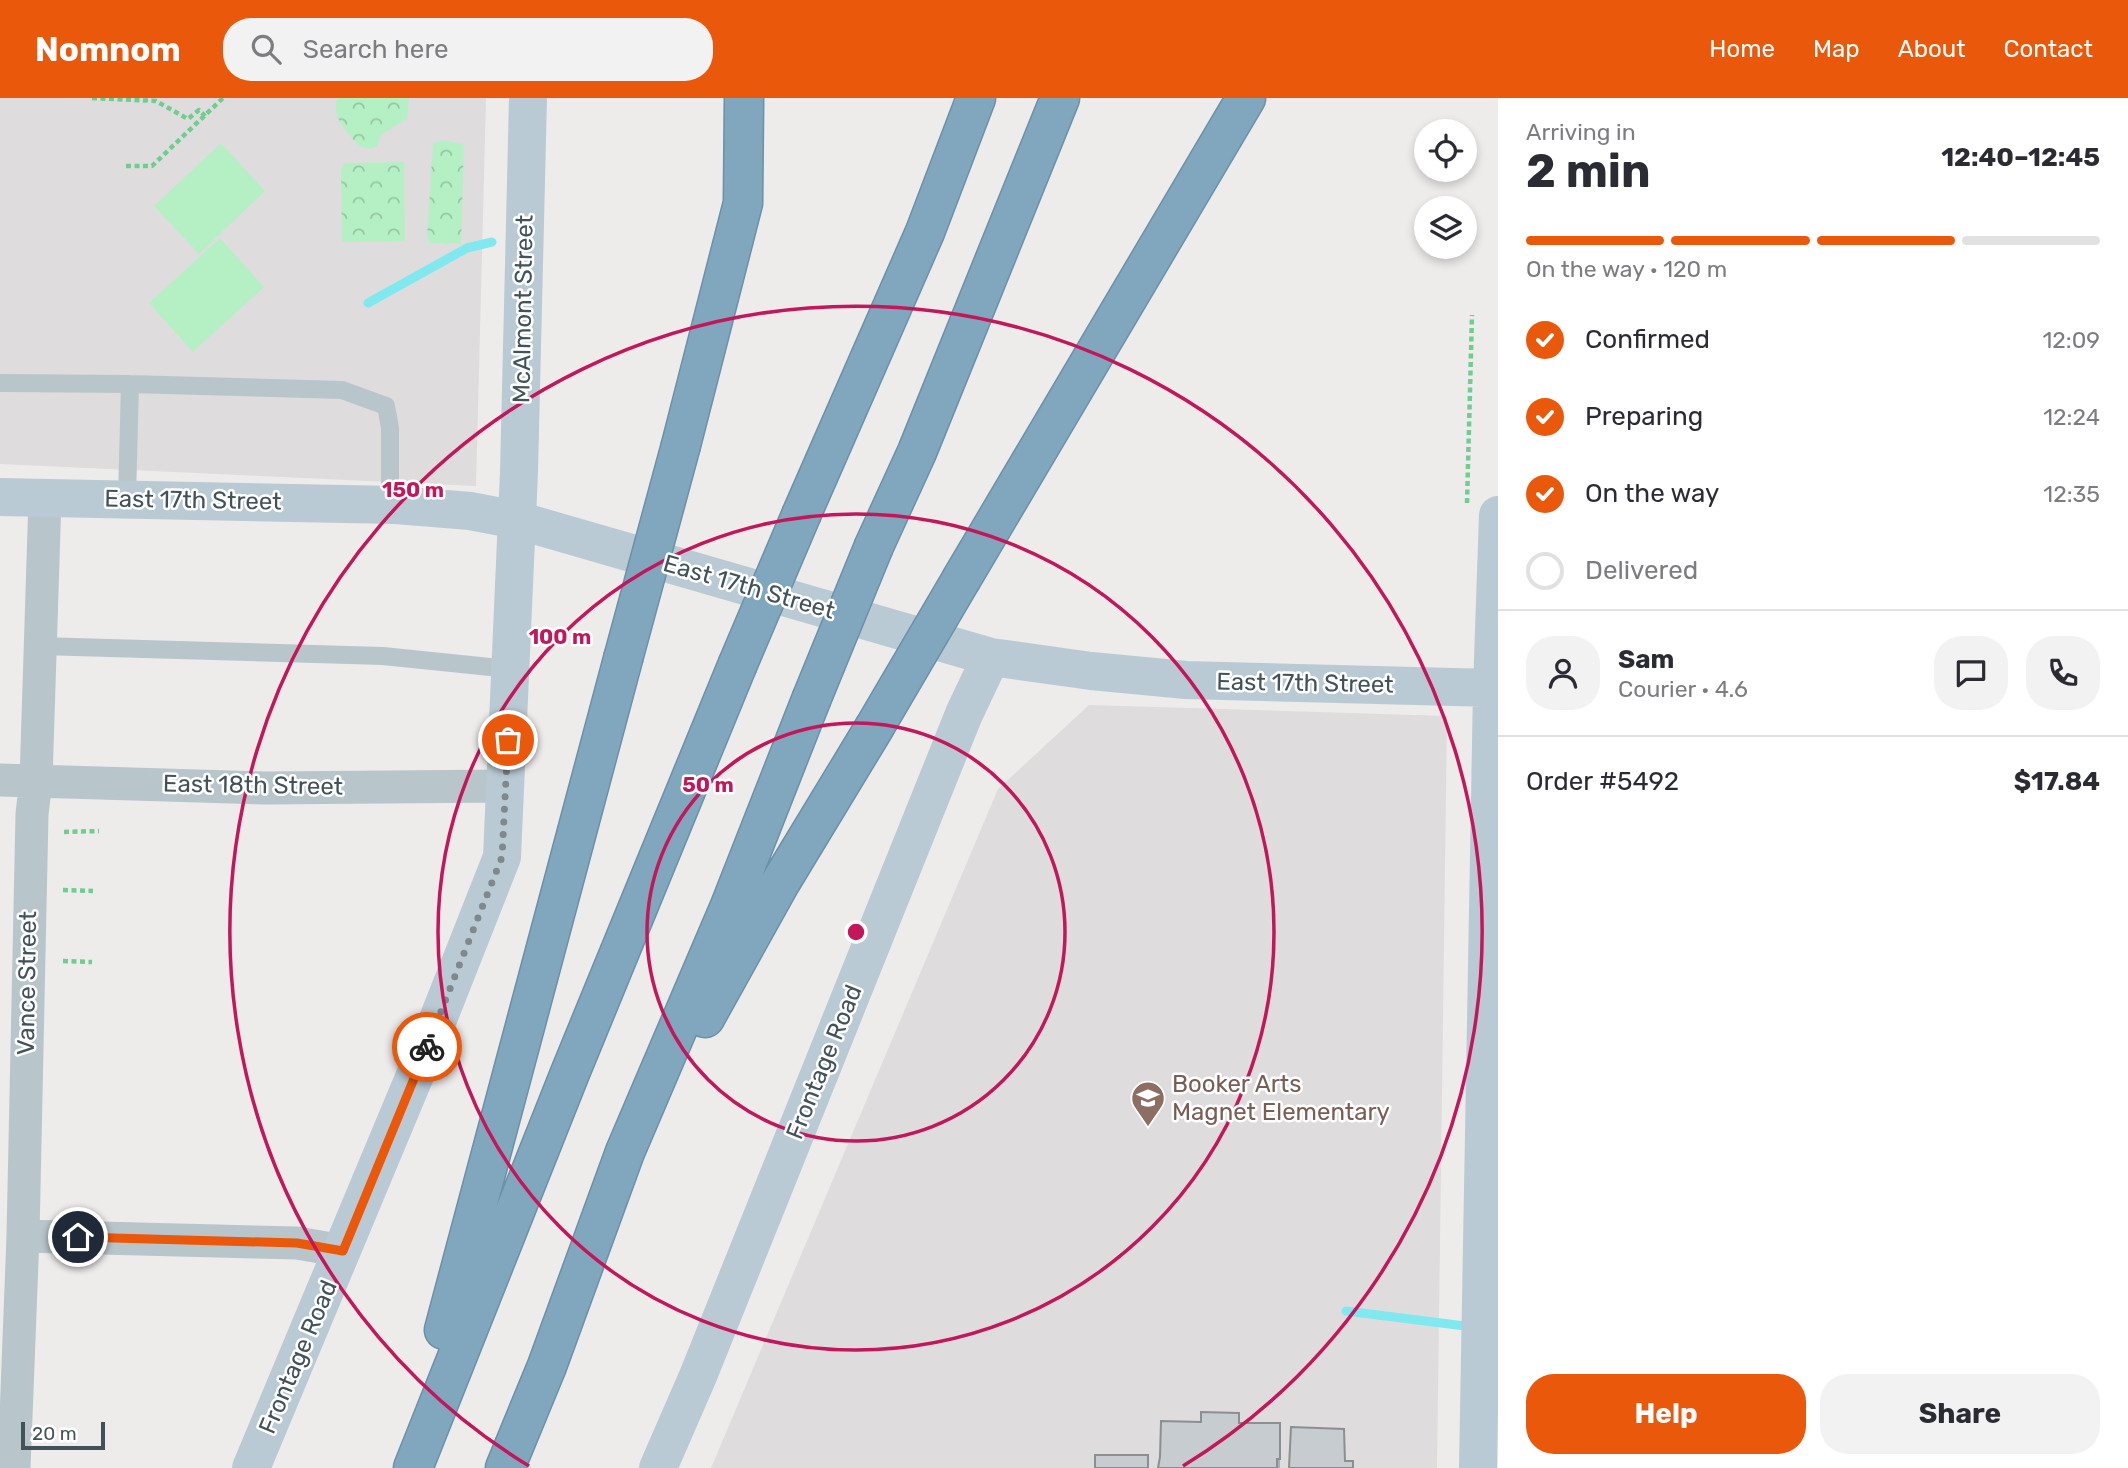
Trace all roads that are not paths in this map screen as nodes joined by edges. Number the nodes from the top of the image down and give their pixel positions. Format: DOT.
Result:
graph roads {
  1 [pos="528,98"];
  2 [pos="744,98"];
  3 [pos="976,98"];
  4 [pos="1060,98"];
  5 [pos="1246,98"];
  6 [pos="0,383"];
  7 [pos="130,384"];
  8 [pos="0,497"];
  9 [pos="45,498"];
  10 [pos="127,499"];
  11 [pos="390,505"];
  12 [pos="1482,510"];
  13 [pos="517,520"];
  14 [pos="40,646"];
  15 [pos="991,657"];
  16 [pos="510,669"];
  17 [pos="1495,688"];
  18 [pos="0,780"];
  19 [pos="36,780"];
  20 [pos="507,786"];
  21 [pos="1492,1047"];
  22 [pos="625,1152"];
  23 [pos="23,1236"];
  24 [pos="343,1251"];
  25 [pos="13,1468"];
  26 [pos="251,1468"];
  27 [pos="406,1468"];
  28 [pos="413,1468"];
  29 [pos="505,1468"];
  30 [pos="658,1468"];
  31 [pos="1478,1468"];
  1 -- 13 [label="main road, McAlmont Street"];
  2 -- 27 [label="highway, bridge"];
  3 -- 28 [label="highway, bridge"];
  4 -- 22 [label="highway, bridge"];
  5 -- 22 [label="highway, bridge"];
  6 -- 7 [label="lane"];
  7 -- 10 [label="lane"];
  7 -- 11 [label="lane"];
  8 -- 9 [label="main road, East 17th Street"];
  9 -- 10 [label="main road, East 17th Street"];
  9 -- 14 [label="street, Vance Street"];
  10 -- 11 [label="main road, East 17th Street"];
  11 -- 13 [label="main road, East 17th Street"];
  12 -- 17 [label="main road"];
  13 -- 15 [label="main road, East 17th Street"];
  13 -- 16 [label="main road, Frontage Road"];
  14 -- 16 [label="lane"];
  14 -- 19 [label="street, Vance Street"];
  15 -- 17 [label="main road, East 17th Street"];
  15 -- 30 [label="main road, Frontage Road"];
  16 -- 20 [label="main road, Frontage Road"];
  17 -- 21 [label="main road"];
  18 -- 19 [label="street, East 18th Street"];
  19 -- 20 [label="street, East 18th Street"];
  19 -- 23 [label="street, Vance Street"];
  20 -- 24 [label="main road, Frontage Road"];
  21 -- 31 [label="main road"];
  22 -- 29 [label="highway"];
  23 -- 24 [label="street"];
  23 -- 25 [label="street, Vance Street"];
  24 -- 26 [label="main road, Frontage Road"];
}
